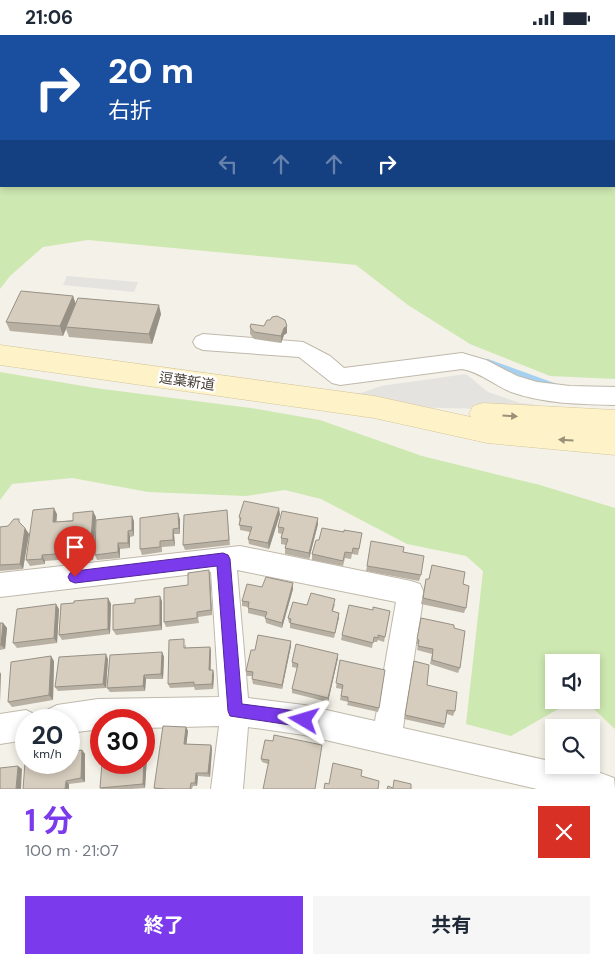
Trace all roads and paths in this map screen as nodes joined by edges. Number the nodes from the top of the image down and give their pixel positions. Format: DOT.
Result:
graph roads {
  1 [pos="203,341"];
  2 [pos="0,355"];
  3 [pos="615,397"];
  4 [pos="374,407"];
  5 [pos="615,421"];
  6 [pos="615,443"];
  7 [pos="223,559"];
  8 [pos="0,585"];
  9 [pos="235,711"];
  10 [pos="80,717"];
  11 [pos="15,727"];
  12 [pos="0,729"];
  13 [pos="387,738"];
  14 [pos="227,789"];
  15 [pos="603,789"];
  1 -- 3 [label="street"];
  2 -- 4 [label="street, 逗葉新道"];
  4 -- 5 [label="street, 逗葉新道, one-way"];
  6 -- 4 [label="street, 逗葉新道, one-way"];
  7 -- 8 [label="street"];
  7 -- 9 [label="street"];
  7 -- 13 [label="street"];
  9 -- 10 [label="street"];
  9 -- 13 [label="street"];
  9 -- 14 [label="street"];
  11 -- 12 [label="street"];
  13 -- 15 [label="street"];
}
